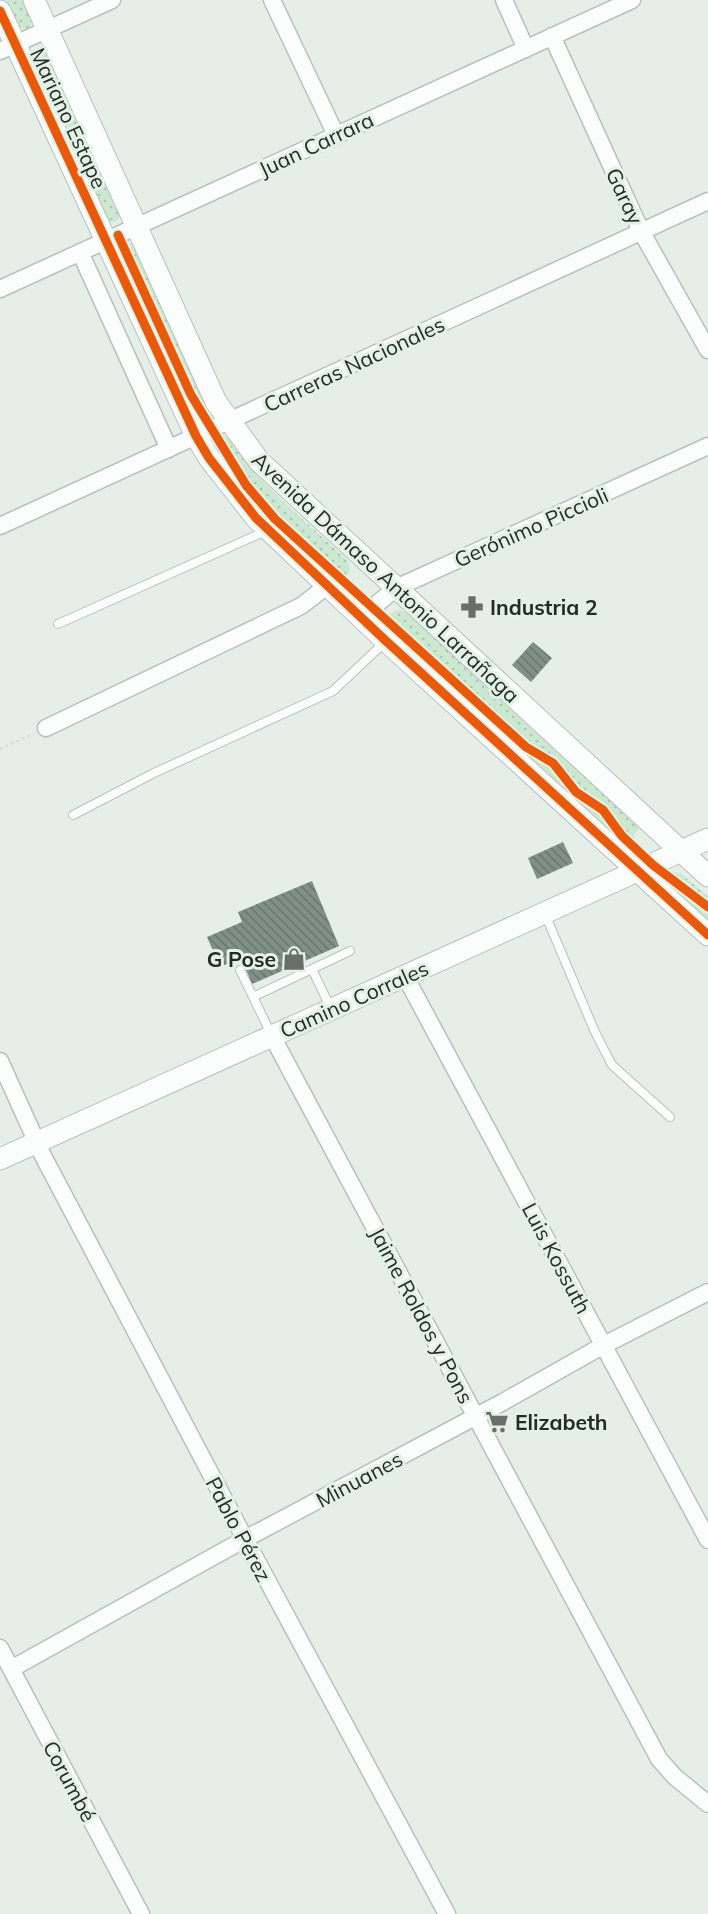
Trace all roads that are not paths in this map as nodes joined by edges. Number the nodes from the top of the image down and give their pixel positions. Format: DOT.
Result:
graph roads {
  1 [pos="34,0"];
  2 [pos="112,0"];
  3 [pos="272,0"];
  4 [pos="504,0"];
  5 [pos="632,0"];
  6 [pos="0,11"];
  7 [pos="47,30"];
  8 [pos="552,36"];
  9 [pos="8,47"];
  10 [pos="526,49"];
  11 [pos="336,135"];
  12 [pos="708,201"];
  13 [pos="136,226"];
  14 [pos="641,231"];
  15 [pos="105,241"];
  16 [pos="80,252"];
  17 [pos="0,289"];
  18 [pos="708,350"];
  19 [pos="229,422"];
  20 [pos="196,436"];
  21 [pos="708,446"];
  22 [pos="169,449"];
  23 [pos="0,526"];
  24 [pos="269,530"];
  25 [pos="327,586"];
  26 [pos="396,588"];
  27 [pos="360,618"];
  28 [pos="58,624"];
  29 [pos="386,641"];
  30 [pos="46,728"];
  31 [pos="73,815"];
  32 [pos="708,839"];
  33 [pos="681,852"];
  34 [pos="638,872"];
  35 [pos="708,876"];
  36 [pos="545,914"];
  37 [pos="708,935"];
  38 [pos="350,951"];
  39 [pos="312,969"];
  40 [pos="240,970"];
  41 [pos="405,976"];
  42 [pos="253,997"];
  43 [pos="331,1009"];
  44 [pos="272,1036"];
  45 [pos="0,1061"];
  46 [pos="670,1117"];
  47 [pos="35,1142"];
  48 [pos="0,1158"];
  49 [pos="708,1292"];
  50 [pos="604,1345"];
  51 [pos="477,1416"];
  52 [pos="245,1539"];
  53 [pos="708,1540"];
  54 [pos="0,1648"];
  55 [pos="11,1669"];
  56 [pos="708,1804"];
  57 [pos="141,1914"];
  58 [pos="447,1914"];
  1 -- 7 [label="street, Mariano Estape"];
  2 -- 7 [label="street"];
  3 -- 11 [label="street"];
  4 -- 10 [label="street"];
  5 -- 8 [label="street, Juan Carrara"];
  6 -- 9 [label="street, Mariano Estape"];
  7 -- 9 [label="street"];
  7 -- 13 [label="street, Mariano Estape"];
  8 -- 10 [label="street, Juan Carrara"];
  8 -- 14 [label="street, Garay"];
  9 -- 15 [label="street, Mariano Estape"];
  10 -- 11 [label="street, Juan Carrara"];
  11 -- 13 [label="street, Juan Carrara"];
  12 -- 14 [label="street, Carreras Nacionales"];
  13 -- 15 [label="street, Juan Carrara"];
  13 -- 19 [label="street, Avenida Dámaso Antonio Larrañaga"];
  14 -- 18 [label="street, Garay"];
  14 -- 19 [label="street, Carreras Nacionales"];
  15 -- 16 [label="street, Juan Carrara"];
  15 -- 20 [label="street, Avenida Dámaso Antonio Larrañaga"];
  16 -- 17 [label="street, Juan Carrara"];
  16 -- 22 [label="street"];
  19 -- 20 [label="street, Carreras Nacionales"];
  19 -- 26 [label="street, Avenida Dámaso Antonio Larrañaga"];
  20 -- 22 [label="street, Carreras Nacionales"];
  20 -- 24 [label="street, Avenida Dámaso Antonio Larrañaga"];
  21 -- 26 [label="street, Gerónimo Piccioli"];
  22 -- 23 [label="street, Carreras Nacionales"];
  24 -- 25 [label="street, Avenida Dámaso Antonio Larrañaga"];
  24 -- 28 [label="lane"];
  25 -- 27 [label="street, Avenida Dámaso Antonio Larrañaga"];
  25 -- 30 [label="street"];
  26 -- 27 [label="street, Gerónimo Piccioli"];
  26 -- 33 [label="street, Avenida Dámaso Antonio Larrañaga"];
  27 -- 29 [label="street, Avenida Dámaso Antonio Larrañaga"];
  29 -- 31 [label="lane"];
  29 -- 34 [label="street, Avenida Dámaso Antonio Larrañaga"];
  32 -- 33 [label="street, Camino Corrales"];
  33 -- 34 [label="street, Camino Corrales"];
  33 -- 35 [label="street, Avenida Dámaso Antonio Larrañaga"];
  34 -- 36 [label="street, Camino Corrales"];
  34 -- 37 [label="street, Avenida Dámaso Antonio Larrañaga"];
  36 -- 41 [label="street, Camino Corrales"];
  36 -- 46 [label="lane"];
  38 -- 39 [label="lane"];
  39 -- 42 [label="lane"];
  39 -- 43 [label="lane"];
  40 -- 42 [label="lane"];
  41 -- 43 [label="street, Camino Corrales"];
  41 -- 50 [label="street, Luis Kossuth"];
  42 -- 44 [label="lane"];
  43 -- 44 [label="street, Camino Corrales"];
  44 -- 47 [label="street, Camino Corrales"];
  44 -- 51 [label="street, Jaime Roldos y Pons"];
  45 -- 47 [label="street, Pablo Pérez"];
  47 -- 48 [label="street, Camino Corrales"];
  47 -- 52 [label="street, Pablo Pérez"];
  49 -- 50 [label="street, Minuanes"];
  50 -- 51 [label="street, Minuanes"];
  50 -- 53 [label="street, Luis Kossuth"];
  51 -- 52 [label="street, Minuanes"];
  51 -- 56 [label="street, Jaime Roldos y Pons"];
  52 -- 55 [label="street, Minuanes"];
  52 -- 58 [label="street, Pablo Pérez"];
  54 -- 55 [label="street, Corumbé"];
  55 -- 57 [label="street, Corumbé"];
}
